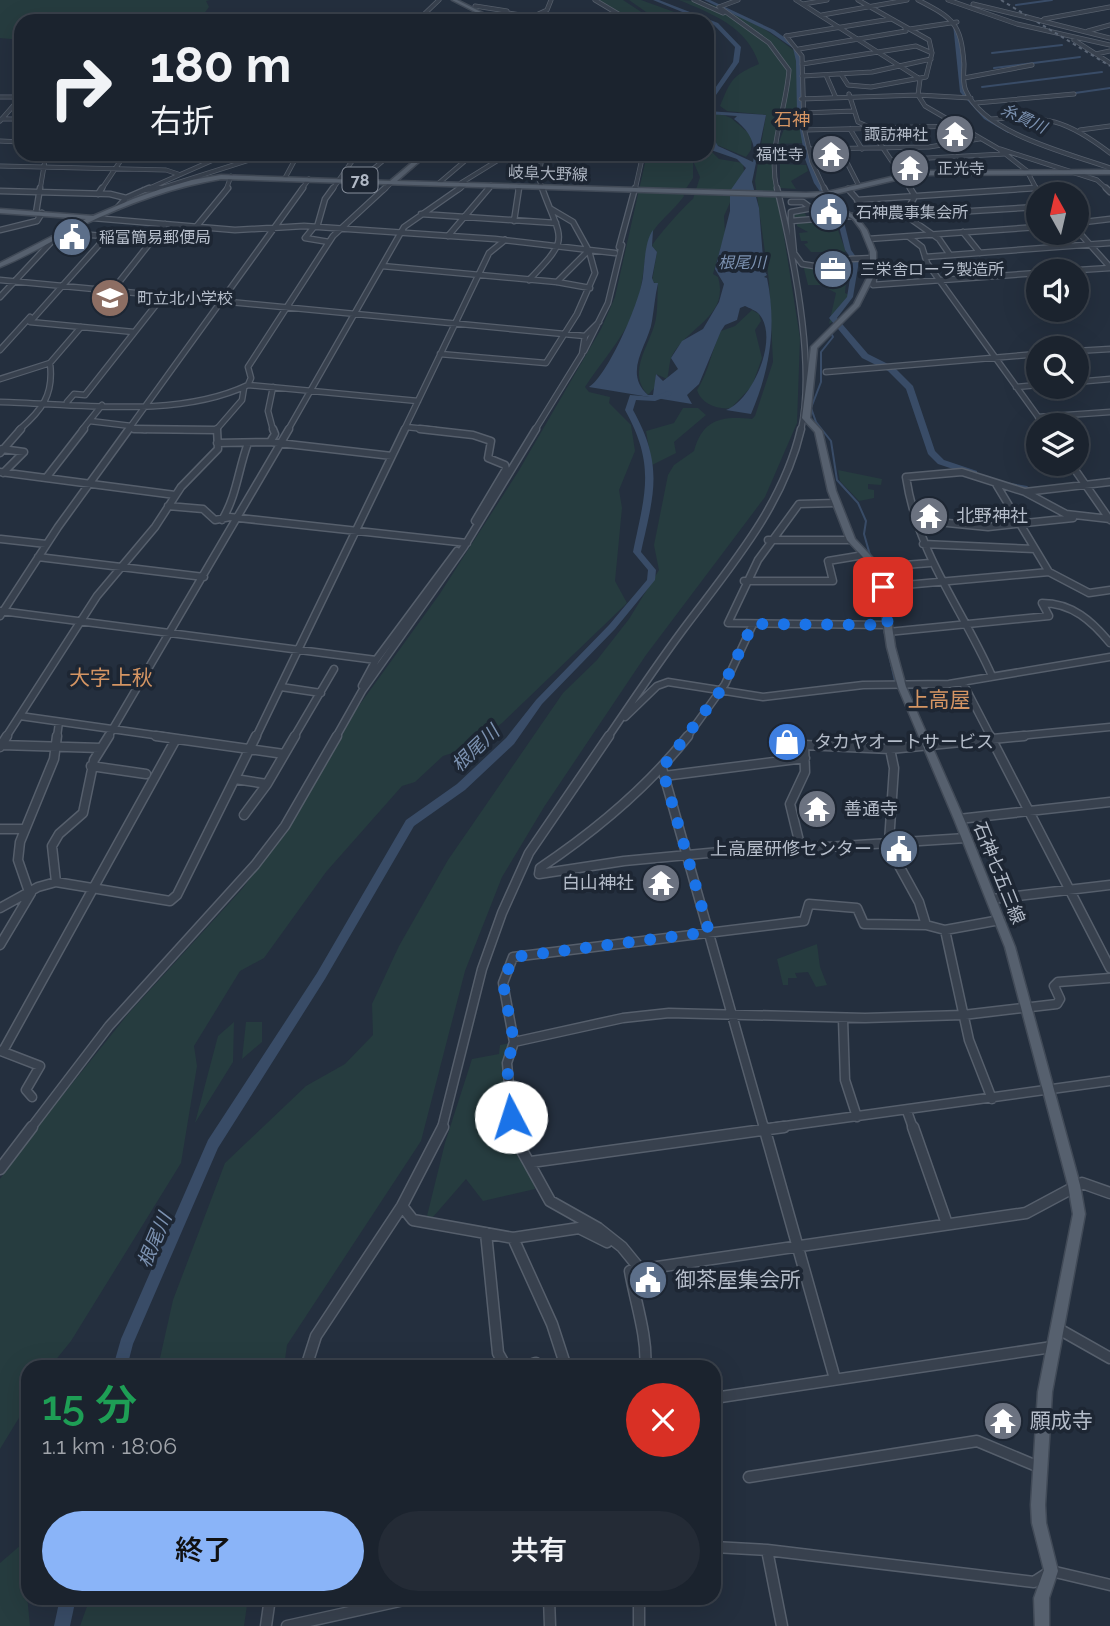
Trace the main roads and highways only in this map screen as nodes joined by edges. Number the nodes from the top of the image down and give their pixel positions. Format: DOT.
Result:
graph roads {
  1 [pos="454,0"];
  2 [pos="483,14"];
  3 [pos="416,161"];
  4 [pos="1110,170"];
  5 [pos="392,181"];
  6 [pos="828,199"];
  7 [pos="0,211"];
  8 [pos="93,218"];
  9 [pos="0,265"];
  10 [pos="1042,1626"];
  1 -- 2 [label="main road"];
  3 -- 5 [label="main road"];
  4 -- 6 [label="main road, 岐阜大野線 / 78"];
  5 -- 6 [label="main road, 岐阜大野線 / 78"];
  5 -- 8 [label="main road, 岐阜大野線 / 78"];
  6 -- 10 [label="main road, 石神七五三線"];
  7 -- 8 [label="main road"];
  8 -- 9 [label="main road, 岐阜大野線 / 78"];
}
